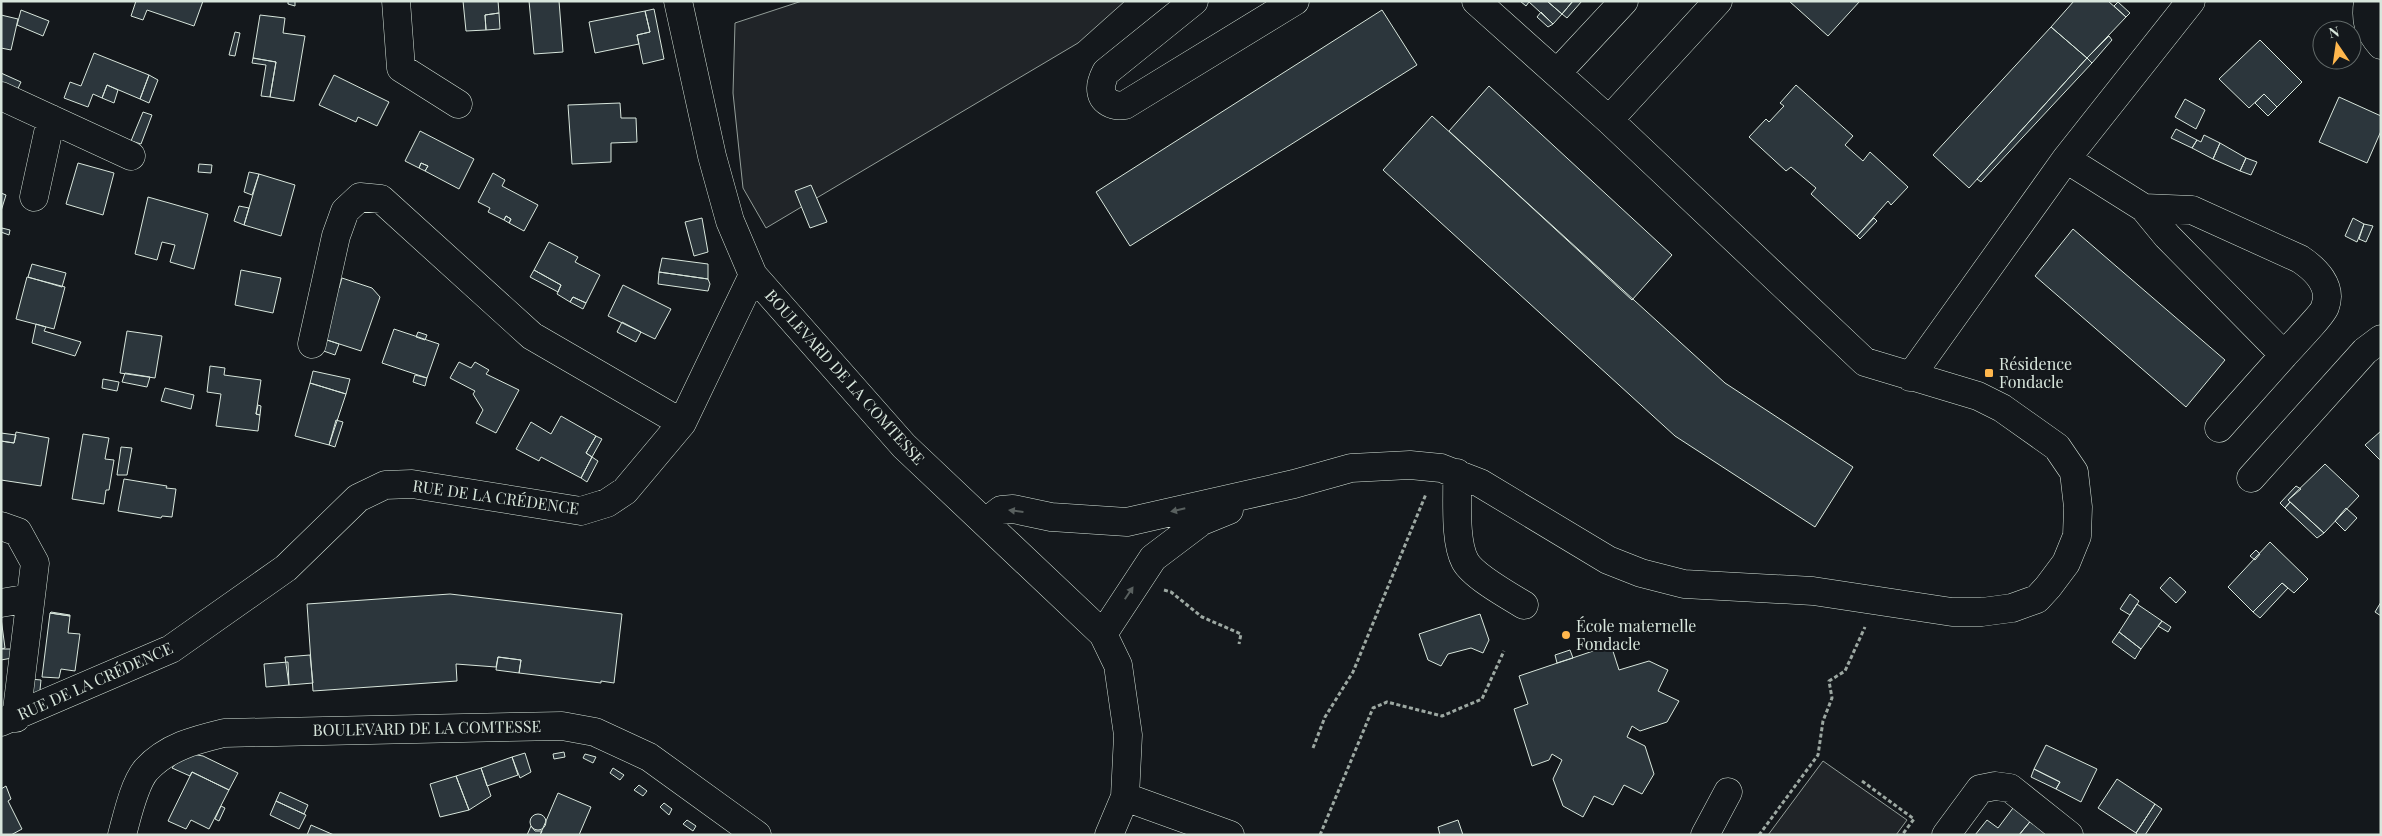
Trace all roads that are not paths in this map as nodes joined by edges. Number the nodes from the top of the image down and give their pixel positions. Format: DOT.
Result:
graph roads {
  1 [pos="396,1"];
  2 [pos="678,1"];
  3 [pos="1194,1"];
  4 [pos="1294,1"];
  5 [pos="1476,1"];
  6 [pos="1624,1"];
  7 [pos="1718,1"];
  8 [pos="2191,1"];
  9 [pos="2368,1"];
  10 [pos="2381,45"];
  11 [pos="1557,73"];
  12 [pos="1,96"];
  13 [pos="458,104"];
  14 [pos="50,119"];
  15 [pos="1609,120"];
  16 [pos="131,156"];
  17 [pos="2066,159"];
  18 [pos="34,198"];
  19 [pos="2144,208"];
  20 [pos="753,275"];
  21 [pos="2381,339"];
  22 [pos="312,344"];
  23 [pos="2284,355"];
  24 [pos="1910,377"];
  25 [pos="682,423"];
  26 [pos="2219,428"];
  27 [pos="1457,473"];
  28 [pos="2250,478"];
  29 [pos="1294,484"];
  30 [pos="986,522"];
  31 [pos="1,526"];
  32 [pos="30,598"];
  33 [pos="1,603"];
  34 [pos="1524,605"];
  35 [pos="1103,634"];
  36 [pos="9,720"];
  37 [pos="1728,792"];
  38 [pos="1125,797"];
  39 [pos="122,835"];
  40 [pos="757,835"];
  41 [pos="1108,835"];
  42 [pos="1230,835"];
  43 [pos="1705,835"];
  44 [pos="1946,835"];
  45 [pos="2069,835"];
  1 -- 13 [label="street"];
  2 -- 20 [label="street, BOULEVARD DE LA COMTESSE"];
  3 -- 4 [label="street"];
  5 -- 11 [label="street"];
  6 -- 11 [label="street"];
  7 -- 15 [label="street"];
  8 -- 17 [label="street"];
  9 -- 10 [label="street"];
  11 -- 15 [label="street"];
  12 -- 14 [label="street"];
  14 -- 16 [label="street"];
  14 -- 18 [label="street"];
  15 -- 24 [label="street"];
  17 -- 19 [label="street"];
  17 -- 24 [label="street"];
  19 -- 23 [label="street"];
  19 -- 23 [label="street"];
  20 -- 25 [label="street, RUE DE LA CRÉDENCE"];
  20 -- 30 [label="street, BOULEVARD DE LA COMTESSE"];
  21 -- 28 [label="street"];
  22 -- 25 [label="street"];
  23 -- 26 [label="street"];
  24 -- 27 [label="street"];
  25 -- 36 [label="street, RUE DE LA CRÉDENCE"];
  27 -- 29 [label="street"];
  27 -- 34 [label="street"];
  29 -- 30 [label="street, one-way"];
  35 -- 29 [label="street, one-way"];
  30 -- 35 [label="street, BOULEVARD DE LA COMTESSE"];
  31 -- 32 [label="street"];
  32 -- 33 [label="street"];
  32 -- 36 [label="street"];
  35 -- 38 [label="street, BOULEVARD DE LA COMTESSE"];
  37 -- 43 [label="street"];
  38 -- 41 [label="street, BOULEVARD DE LA COMTESSE"];
  38 -- 42 [label="street"];
  39 -- 40 [label="street, BOULEVARD DE LA COMTESSE"];
  44 -- 45 [label="street"];
}
